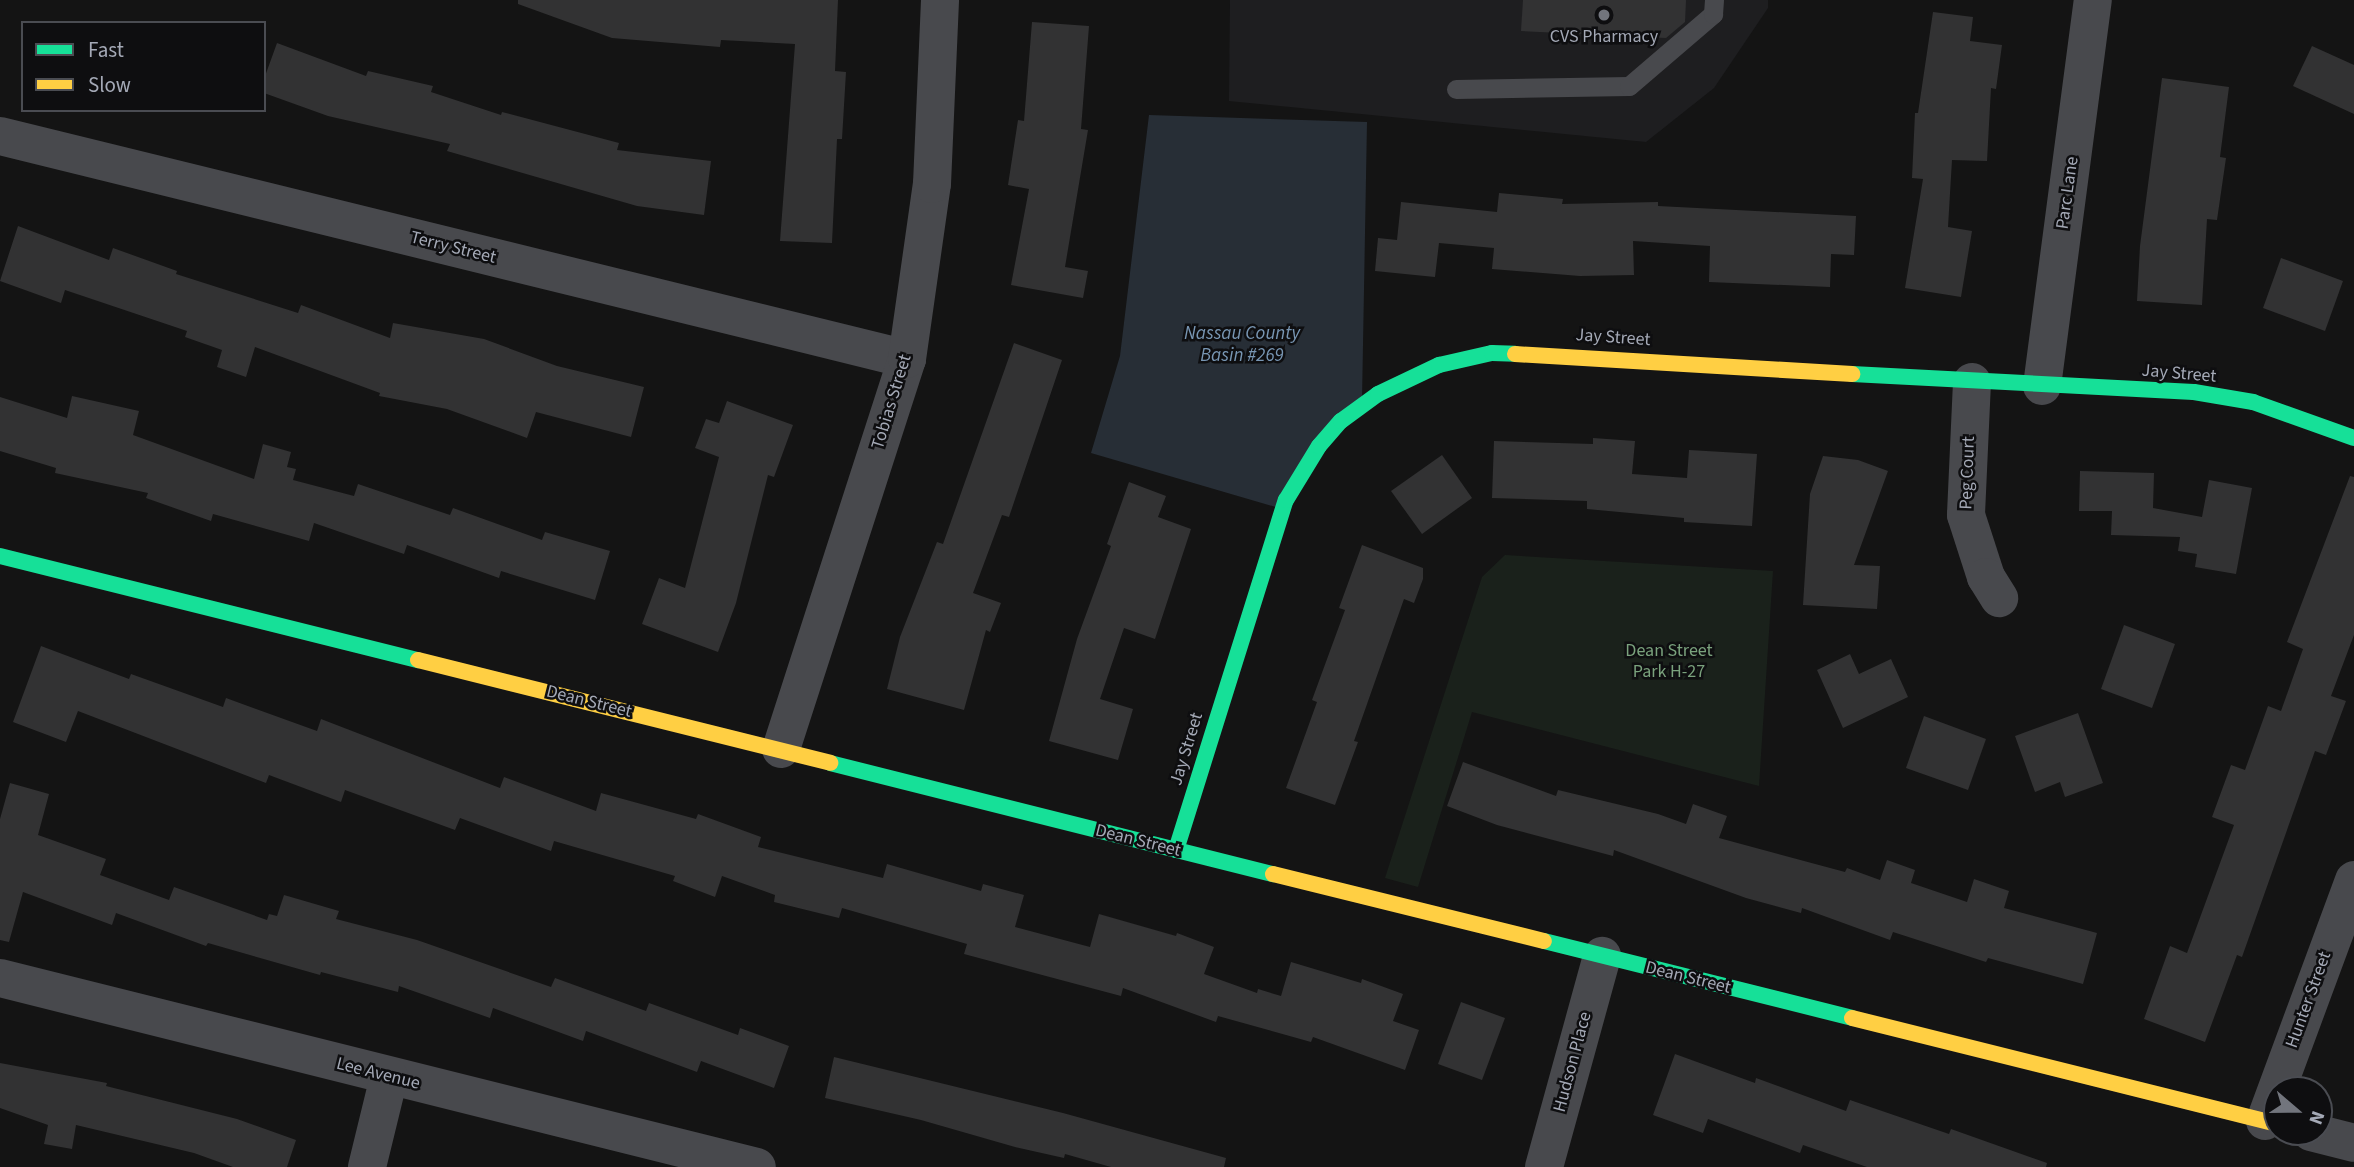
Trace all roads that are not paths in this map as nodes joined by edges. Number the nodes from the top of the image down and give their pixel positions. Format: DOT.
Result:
graph roads {
  1 [pos="940,0"];
  2 [pos="1714,0"];
  3 [pos="2094,0"];
  4 [pos="1456,89"];
  5 [pos="0,136"];
  6 [pos="907,359"];
  7 [pos="1972,382"];
  8 [pos="2042,386"];
  9 [pos="2354,438"];
  10 [pos="0,556"];
  11 [pos="1999,598"];
  12 [pos="781,749"];
  13 [pos="1176,850"];
  14 [pos="2354,880"];
  15 [pos="1602,956"];
  16 [pos="0,978"];
  17 [pos="2287,1076"];
  18 [pos="390,1077"];
  19 [pos="2263,1120"];
  20 [pos="2333,1138"];
  21 [pos="2354,1143"];
  22 [pos="367,1167"];
  23 [pos="757,1167"];
  24 [pos="1544,1167"];
  1 -- 6 [label="street, Tobias Street"];
  2 -- 4 [label="lane"];
  3 -- 8 [label="street, Parc Lane"];
  5 -- 6 [label="street, Terry Street"];
  6 -- 12 [label="street, Tobias Street"];
  7 -- 8 [label="street, Jay Street"];
  7 -- 11 [label="street, Peg Court"];
  7 -- 13 [label="street, Jay Street"];
  8 -- 9 [label="street, Jay Street"];
  10 -- 12 [label="street, Dean Street"];
  12 -- 13 [label="street, Dean Street"];
  13 -- 15 [label="street, Dean Street"];
  14 -- 17 [label="street, Hunter Street"];
  15 -- 19 [label="street, Dean Street"];
  15 -- 24 [label="street, Hudson Place"];
  16 -- 18 [label="street, Lee Avenue"];
  18 -- 22 [label="street"];
  18 -- 23 [label="street, Lee Avenue"];
  20 -- 21 [label="street"];
}
